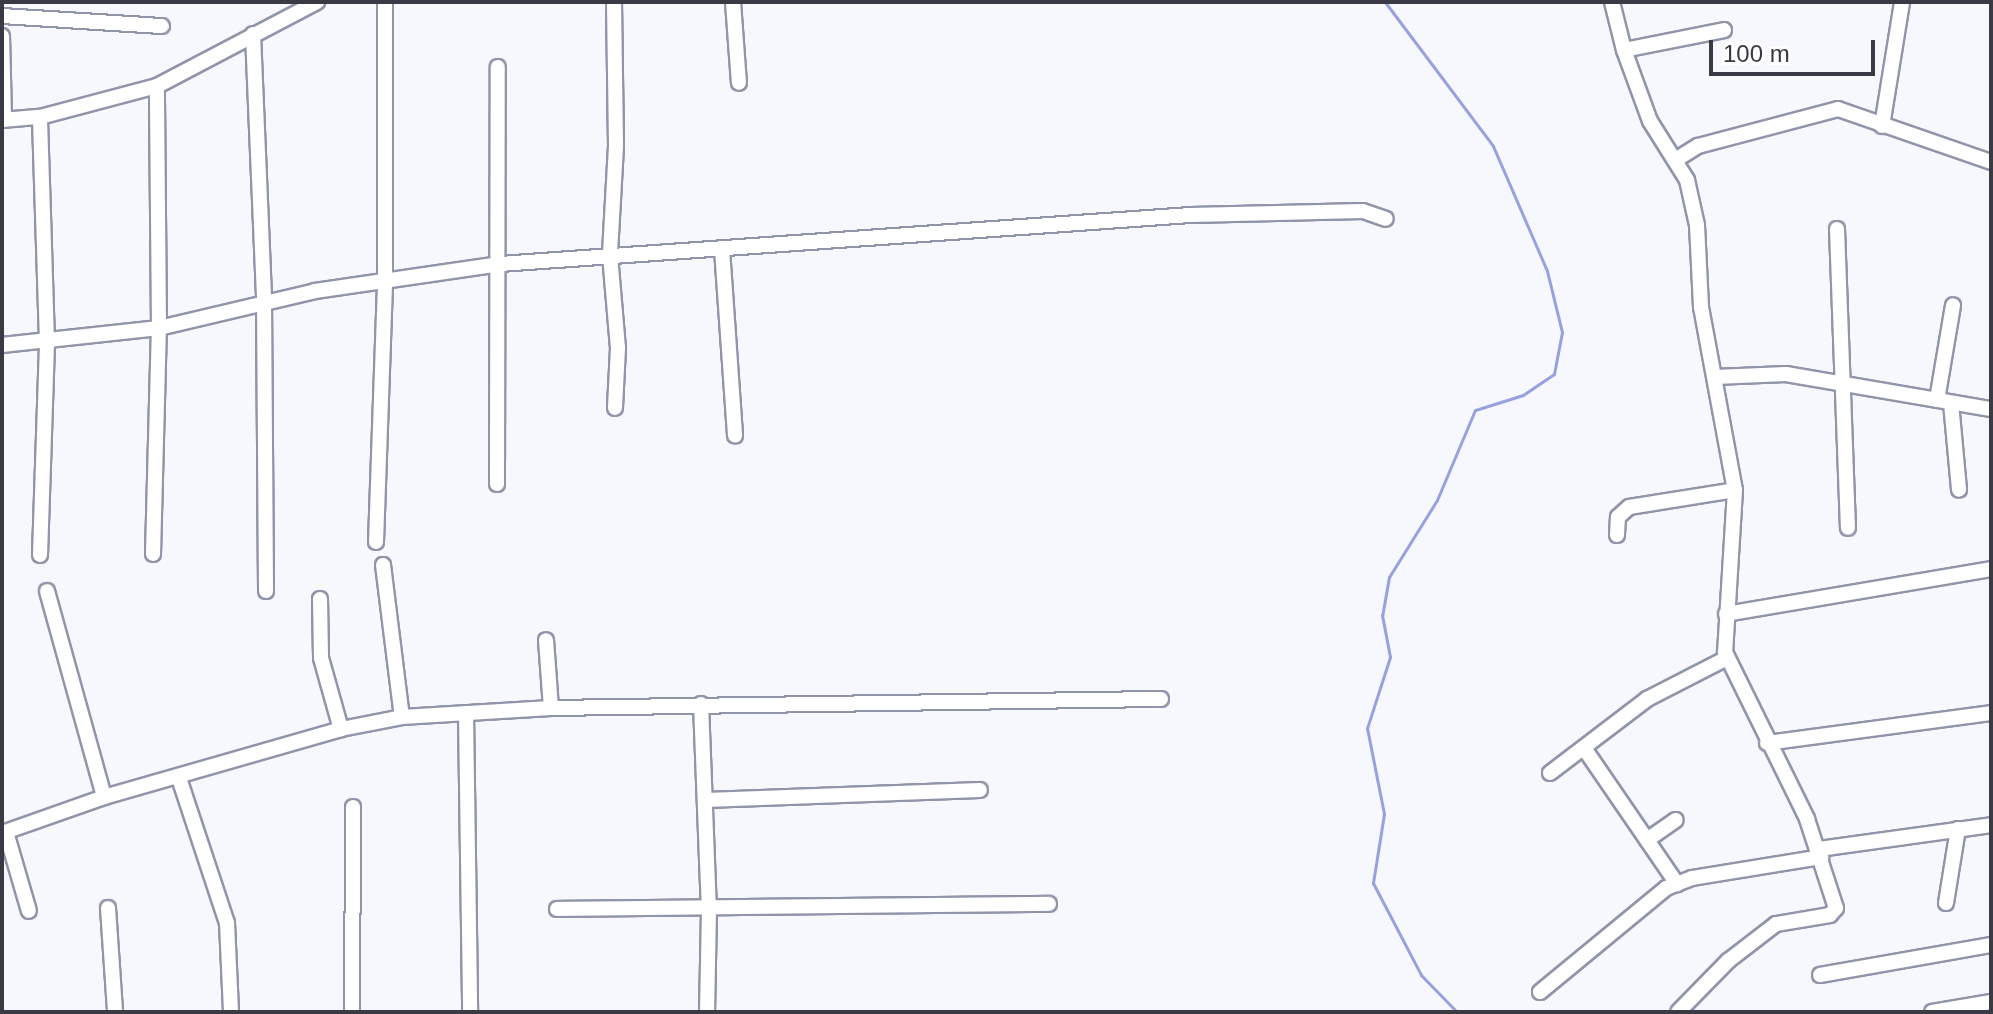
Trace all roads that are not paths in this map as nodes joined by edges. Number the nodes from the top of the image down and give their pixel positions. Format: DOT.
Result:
graph roads {
  1 [pos="317,2"];
  2 [pos="385,2"];
  3 [pos="614,2"];
  4 [pos="733,2"];
  5 [pos="1612,2"];
  6 [pos="1902,2"];
  7 [pos="2,16"];
  8 [pos="162,26"];
  9 [pos="1724,30"];
  10 [pos="253,34"];
  11 [pos="2,36"];
  12 [pos="1624,50"];
  13 [pos="498,67"];
  14 [pos="739,83"];
  15 [pos="157,86"];
  16 [pos="40,117"];
  17 [pos="3,120"];
  18 [pos="1882,126"];
  19 [pos="1677,159"];
  20 [pos="1991,162"];
  21 [pos="1386,219"];
  22 [pos="1837,229"];
  23 [pos="722,249"];
  24 [pos="610,255"];
  25 [pos="500,264"];
  26 [pos="385,279"];
  27 [pos="264,301"];
  28 [pos="1953,305"];
  29 [pos="159,328"];
  30 [pos="47,342"];
  31 [pos="2,345"];
  32 [pos="1715,377"];
  33 [pos="1839,384"];
  34 [pos="1944,401"];
  35 [pos="615,408"];
  36 [pos="1991,409"];
  37 [pos="735,436"];
  38 [pos="497,484"];
  39 [pos="1735,490"];
  40 [pos="1959,490"];
  41 [pos="1848,528"];
  42 [pos="1617,535"];
  43 [pos="376,542"];
  44 [pos="153,554"];
  45 [pos="40,555"];
  46 [pos="383,565"];
  47 [pos="1991,569"];
  48 [pos="47,591"];
  49 [pos="266,591"];
  50 [pos="320,599"];
  51 [pos="1726,614"];
  52 [pos="546,640"];
  53 [pos="1727,658"];
  54 [pos="1161,699"];
  55 [pos="701,704"];
  56 [pos="551,708"];
  57 [pos="466,713"];
  58 [pos="1991,713"];
  59 [pos="402,717"];
  60 [pos="341,729"];
  61 [pos="1767,743"];
  62 [pos="1584,748"];
  63 [pos="1550,773"];
  64 [pos="179,778"];
  65 [pos="980,790"];
  66 [pos="104,797"];
  67 [pos="706,800"];
  68 [pos="353,807"];
  69 [pos="1676,820"];
  70 [pos="1991,825"];
  71 [pos="1958,829"];
  72 [pos="4,833"];
  73 [pos="1647,840"];
  74 [pos="1820,853"];
  75 [pos="1677,884"];
  76 [pos="1946,903"];
  77 [pos="1049,904"];
  78 [pos="108,908"];
  79 [pos="557,909"];
  80 [pos="709,910"];
  81 [pos="29,911"];
  82 [pos="1991,945"];
  83 [pos="1820,975"];
  84 [pos="1540,992"];
  85 [pos="1991,1002"];
  86 [pos="115,1012"];
  87 [pos="231,1012"];
  88 [pos="352,1012"];
  89 [pos="470,1012"];
  90 [pos="707,1012"];
  91 [pos="1678,1012"];
  92 [pos="1932,1012"];
  1 -- 10 [label="street"];
  2 -- 26 [label="street"];
  3 -- 24 [label="street"];
  4 -- 14 [label="street"];
  5 -- 12 [label="street"];
  6 -- 18 [label="street"];
  7 -- 8 [label="street"];
  9 -- 12 [label="street"];
  10 -- 15 [label="street"];
  10 -- 27 [label="street"];
  11 -- 17 [label="street"];
  12 -- 19 [label="street"];
  13 -- 25 [label="street"];
  15 -- 16 [label="street"];
  15 -- 29 [label="street"];
  16 -- 17 [label="street"];
  16 -- 30 [label="street"];
  18 -- 19 [label="street"];
  18 -- 20 [label="street"];
  19 -- 32 [label="street"];
  21 -- 23 [label="street"];
  22 -- 33 [label="street"];
  23 -- 24 [label="street"];
  23 -- 37 [label="street"];
  24 -- 25 [label="street"];
  24 -- 35 [label="street"];
  25 -- 26 [label="street"];
  25 -- 38 [label="street"];
  26 -- 27 [label="street"];
  26 -- 43 [label="street"];
  27 -- 29 [label="street"];
  27 -- 49 [label="street"];
  28 -- 34 [label="street"];
  29 -- 30 [label="street"];
  29 -- 44 [label="street"];
  30 -- 31 [label="street"];
  30 -- 45 [label="street"];
  32 -- 33 [label="street"];
  32 -- 39 [label="street"];
  33 -- 34 [label="street"];
  33 -- 41 [label="street"];
  34 -- 36 [label="street"];
  34 -- 40 [label="street"];
  39 -- 42 [label="street"];
  39 -- 51 [label="street"];
  46 -- 59 [label="street"];
  47 -- 51 [label="street"];
  48 -- 66 [label="street"];
  50 -- 60 [label="street"];
  51 -- 53 [label="street"];
  52 -- 56 [label="street"];
  53 -- 61 [label="street"];
  53 -- 62 [label="street"];
  54 -- 55 [label="street"];
  55 -- 56 [label="street"];
  55 -- 67 [label="street"];
  56 -- 57 [label="street"];
  57 -- 59 [label="street"];
  57 -- 89 [label="street"];
  58 -- 61 [label="street"];
  59 -- 60 [label="street"];
  60 -- 64 [label="street"];
  61 -- 74 [label="street"];
  62 -- 63 [label="street"];
  62 -- 73 [label="street"];
  64 -- 66 [label="street"];
  64 -- 87 [label="street"];
  65 -- 67 [label="street"];
  66 -- 72 [label="street"];
  67 -- 80 [label="street"];
  68 -- 88 [label="street"];
  69 -- 73 [label="street"];
  70 -- 71 [label="street"];
  71 -- 74 [label="street"];
  71 -- 76 [label="street"];
  72 -- 81 [label="street"];
  73 -- 75 [label="street"];
  74 -- 75 [label="street"];
  74 -- 91 [label="street"];
  75 -- 84 [label="street"];
  77 -- 80 [label="street"];
  78 -- 86 [label="street"];
  79 -- 80 [label="street"];
  80 -- 90 [label="street"];
  82 -- 83 [label="street"];
  85 -- 92 [label="street"];
}
